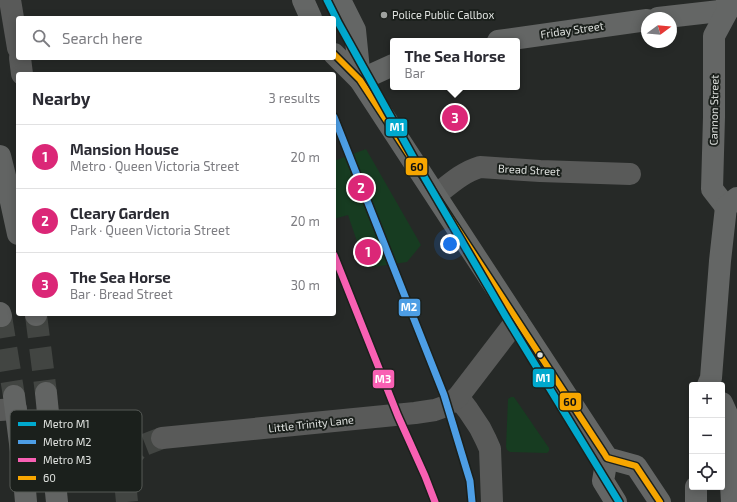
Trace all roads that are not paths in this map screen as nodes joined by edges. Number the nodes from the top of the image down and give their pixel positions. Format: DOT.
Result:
graph roads {
  1 [pos="303,0"];
  2 [pos="340,0"];
  3 [pos="16,1"];
  4 [pos="731,10"];
  5 [pos="17,16"];
  6 [pos="311,16"];
  7 [pos="677,16"];
  8 [pos="641,21"];
  9 [pos="519,38"];
  10 [pos="336,56"];
  11 [pos="20,60"];
  12 [pos="390,66"];
  13 [pos="22,72"];
  14 [pos="360,80"];
  15 [pos="0,156"];
  16 [pos="630,174"];
  17 [pos="13,184"];
  18 [pos="436,195"];
  19 [pos="732,202"];
  20 [pos="16,214"];
  21 [pos="517,320"];
  22 [pos="711,382"];
  23 [pos="46,393"];
  24 [pos="458,397"];
  25 [pos="725,409"];
  26 [pos="48,410"];
  27 [pos="162,438"];
  28 [pos="607,458"];
  29 [pos="696,490"];
  30 [pos="25,492"];
  31 [pos="56,492"];
  32 [pos="26,502"];
  33 [pos="57,502"];
  34 [pos="492,502"];
  35 [pos="616,502"];
  36 [pos="660,502"];
  37 [pos="696,502"];
  38 [pos="732,502"];
  1 -- 6 [label="street"];
  2 -- 14 [label="street"];
  3 -- 5 [label="street"];
  4 -- 7 [label="street"];
  4 -- 19 [label="street, Cannon Street"];
  8 -- 9 [label="street, Friday Street"];
  10 -- 14 [label="street"];
  11 -- 13 [label="street"];
  12 -- 14 [label="street"];
  14 -- 18 [label="street"];
  15 -- 17 [label="main road"];
  16 -- 18 [label="street, Bread Street"];
  17 -- 20 [label="main road"];
  18 -- 21 [label="street"];
  19 -- 22 [label="street, Cannon Street"];
  21 -- 24 [label="street, Little Trinity Lane"];
  21 -- 28 [label="street"];
  23 -- 26 [label="main road"];
  24 -- 27 [label="street, Little Trinity Lane"];
  24 -- 34 [label="street"];
  25 -- 38 [label="street"];
  28 -- 35 [label="street"];
  28 -- 36 [label="street"];
  29 -- 37 [label="street"];
  30 -- 32 [label="main road"];
  31 -- 33 [label="main road"];
}
